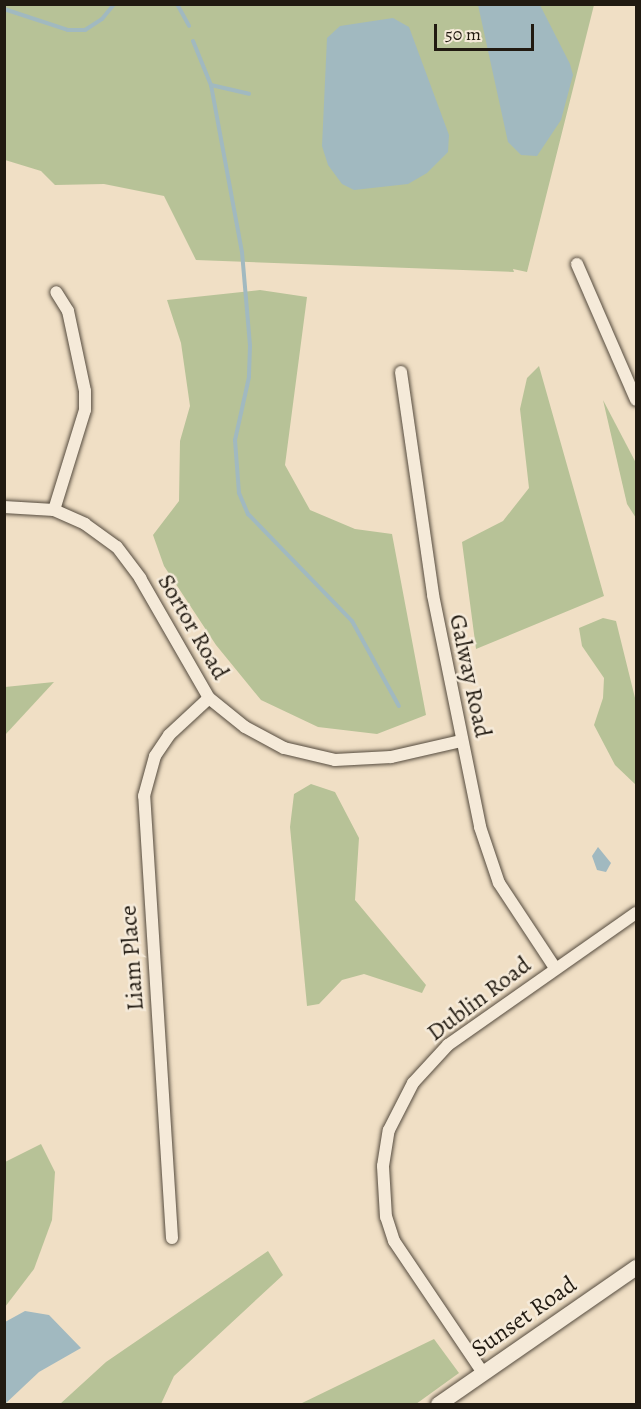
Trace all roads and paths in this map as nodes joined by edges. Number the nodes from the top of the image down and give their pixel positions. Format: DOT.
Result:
graph roads {
  1 [pos="577,264"];
  2 [pos="56,292"];
  3 [pos="401,372"];
  4 [pos="636,400"];
  5 [pos="4,507"];
  6 [pos="54,510"];
  7 [pos="209,698"];
  8 [pos="461,741"];
  9 [pos="636,913"];
  10 [pos="555,968"];
  11 [pos="172,1238"];
  12 [pos="636,1267"];
  13 [pos="483,1373"];
  14 [pos="438,1404"];
  1 -- 4 [label="street"];
  2 -- 6 [label="street"];
  3 -- 8 [label="street, Galway Road"];
  5 -- 6 [label="street, Sortor Road"];
  6 -- 7 [label="street, Sortor Road"];
  7 -- 8 [label="street, Sortor Road"];
  7 -- 11 [label="street, Liam Place"];
  8 -- 10 [label="street, Galway Road"];
  9 -- 10 [label="street, Dublin Road"];
  10 -- 13 [label="street, Dublin Road"];
  12 -- 13 [label="street, Sunset Road"];
  13 -- 14 [label="street, Sunset Road"];
}
